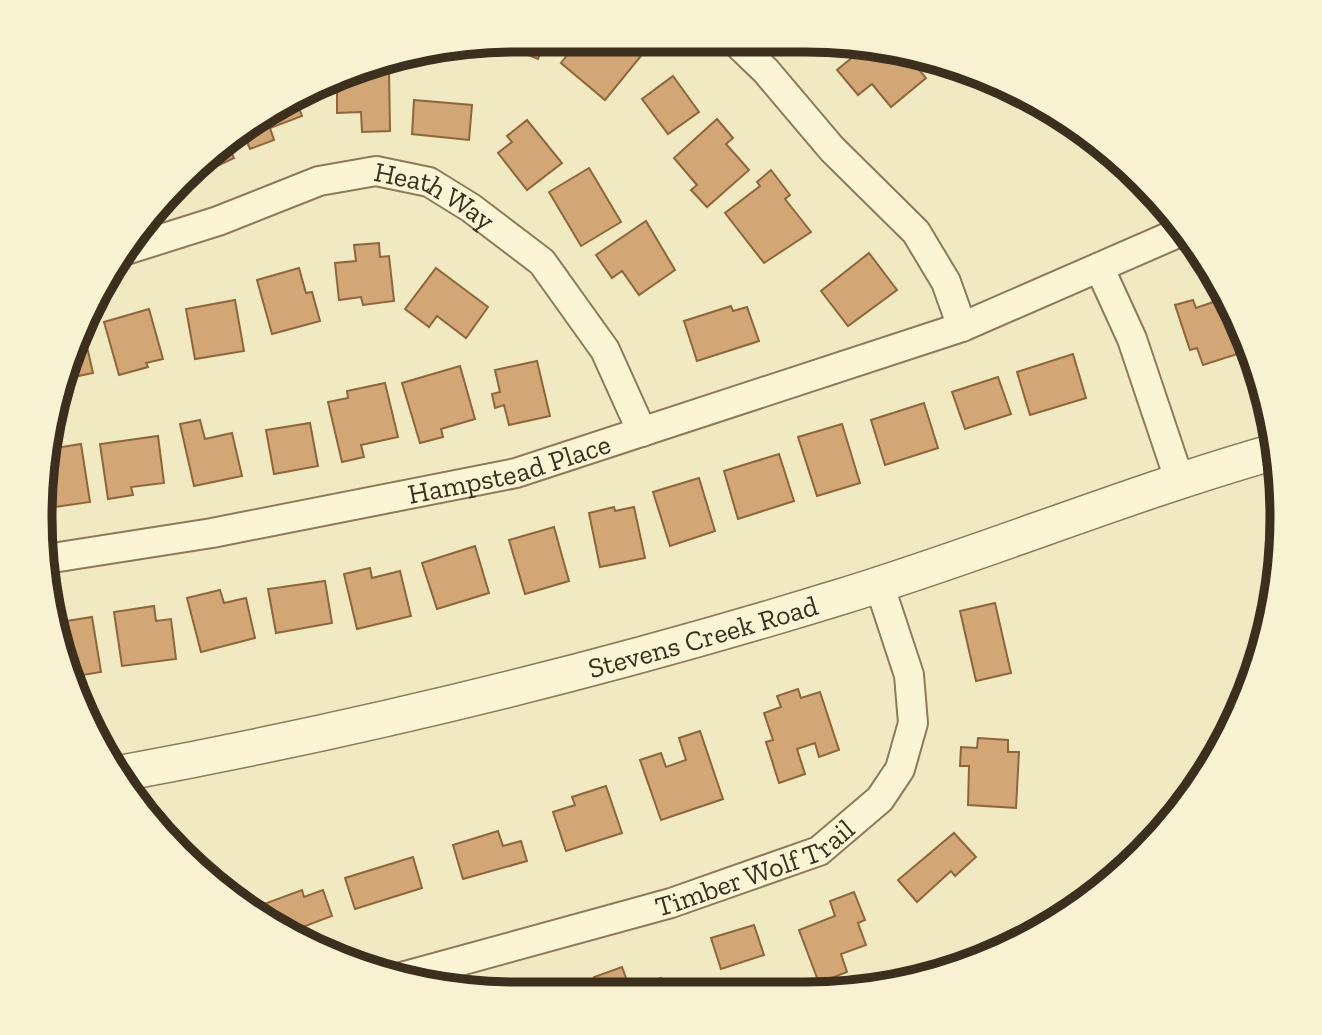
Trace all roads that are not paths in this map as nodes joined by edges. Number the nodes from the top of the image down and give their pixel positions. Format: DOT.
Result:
graph roads {
  1 [pos="746,52"];
  2 [pos="1174,235"];
  3 [pos="141,245"];
  4 [pos="1100,269"];
  5 [pos="962,327"];
  6 [pos="642,432"];
  7 [pos="1266,454"];
  8 [pos="1179,479"];
  9 [pos="54,558"];
  10 [pos="879,584"];
  11 [pos="128,772"];
  12 [pos="419,972"];
  1 -- 5 [label="street"];
  2 -- 4 [label="street, Hampstead Place"];
  3 -- 6 [label="street, Heath Way"];
  4 -- 5 [label="street, Hampstead Place"];
  4 -- 8 [label="street"];
  5 -- 6 [label="street, Hampstead Place"];
  6 -- 9 [label="street, Hampstead Place"];
  7 -- 8 [label="street, Stevens Creek Road"];
  8 -- 10 [label="street, Stevens Creek Road"];
  10 -- 11 [label="street, Stevens Creek Road"];
  10 -- 12 [label="street, Timber Wolf Trail"];
}
